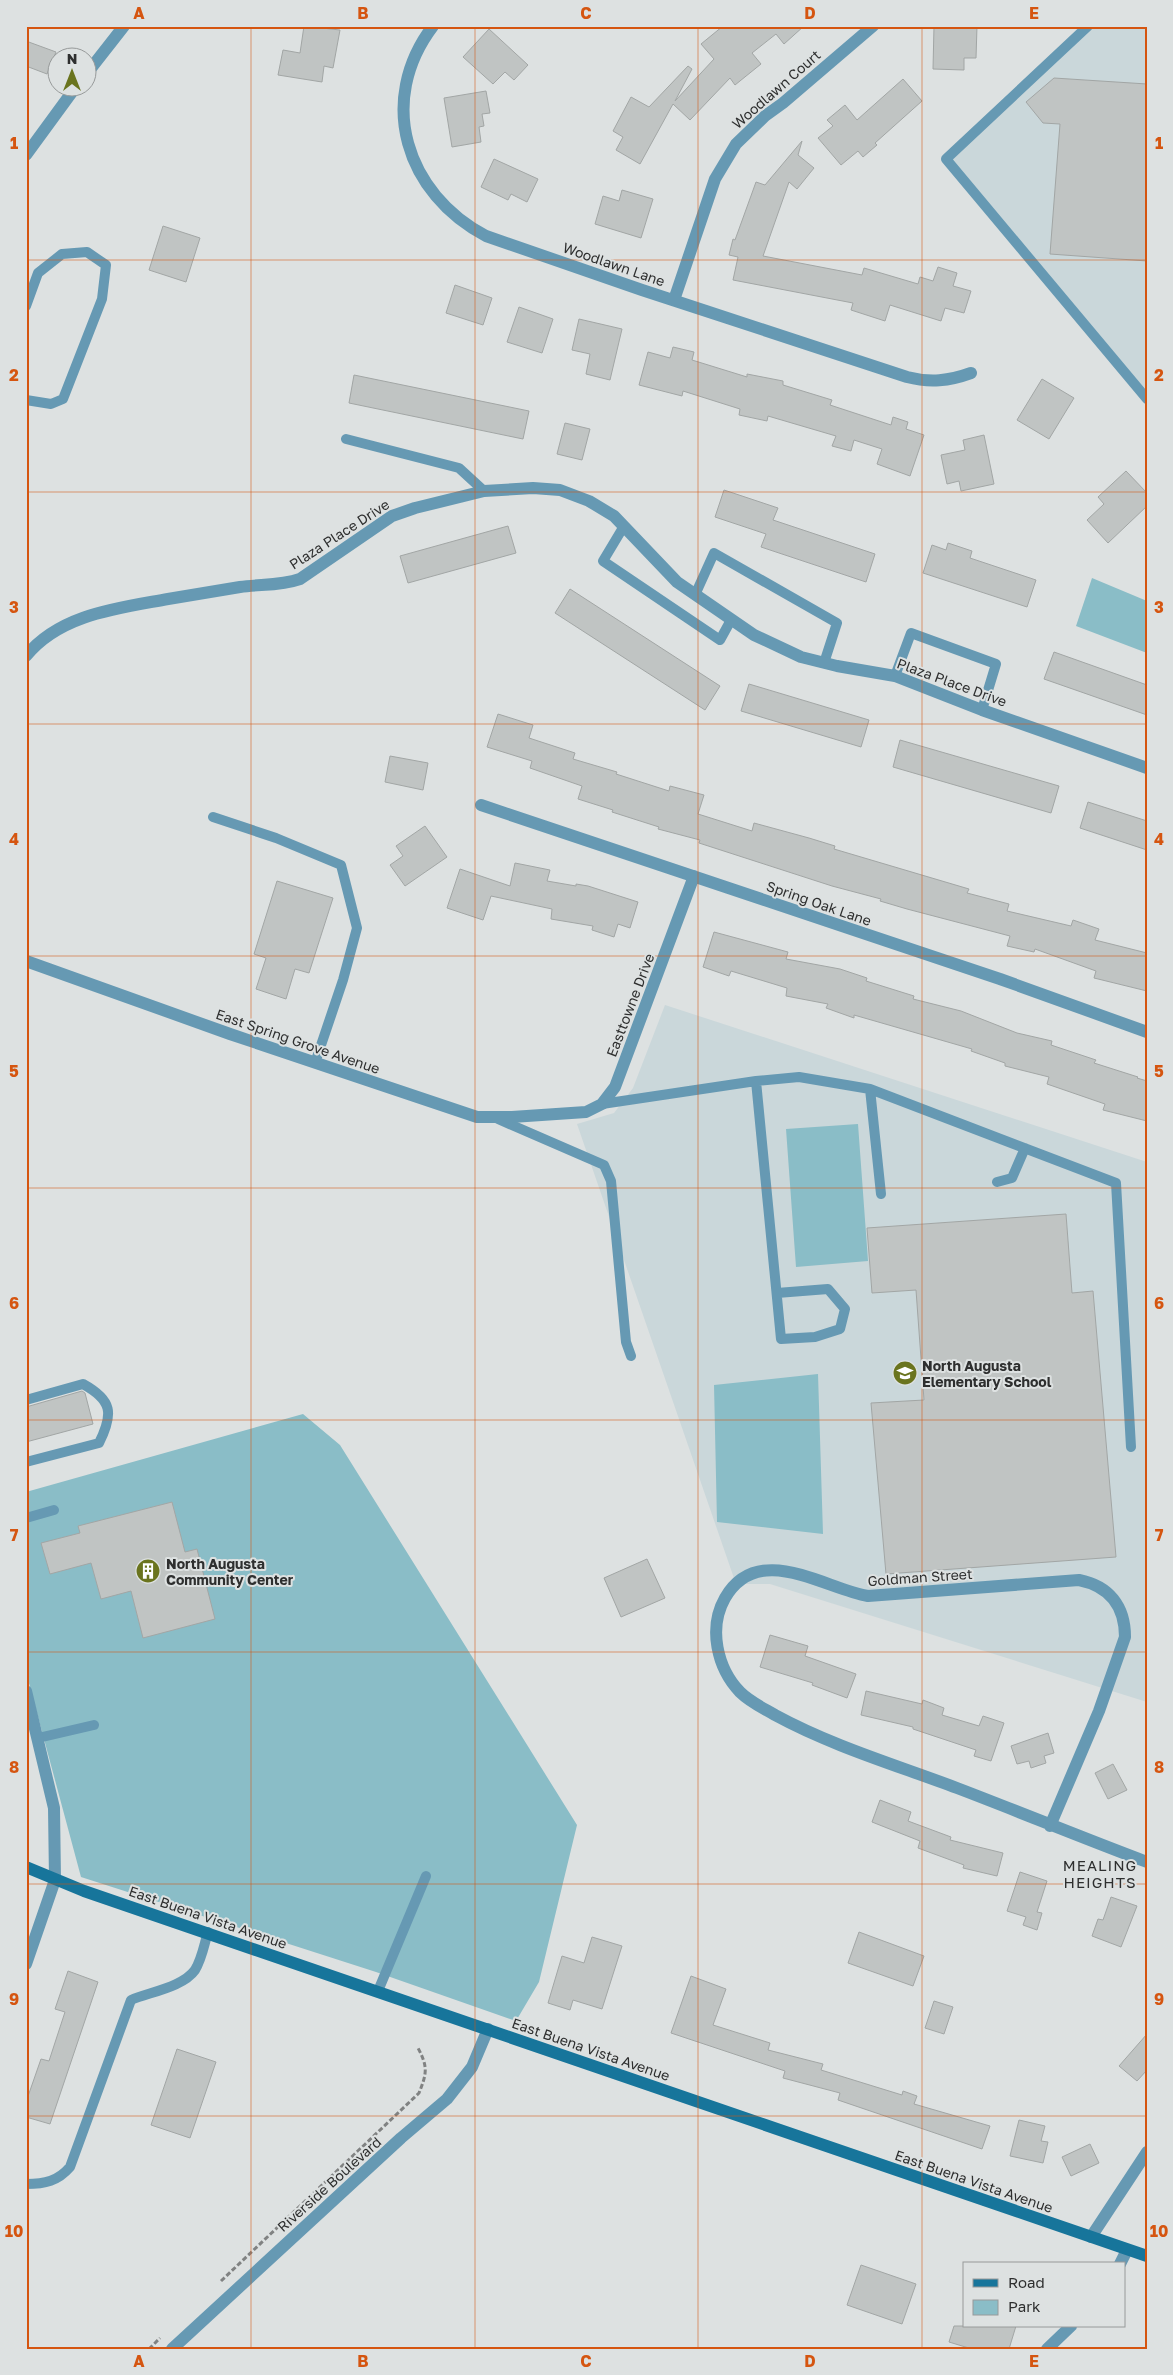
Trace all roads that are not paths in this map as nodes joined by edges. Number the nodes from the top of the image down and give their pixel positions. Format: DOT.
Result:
graph roads {
  1 [pos="124,26"];
  2 [pos="433,26"];
  3 [pos="873,26"];
  4 [pos="1088,26"];
  5 [pos="98,59"];
  6 [pos="68,98"];
  7 [pos="26,155"];
  8 [pos="674,300"];
  9 [pos="26,306"];
  10 [pos="971,374"];
  11 [pos="1147,399"];
  12 [pos="26,400"];
  13 [pos="346,439"];
  14 [pos="484,491"];
  15 [pos="624,526"];
  16 [pos="695,595"];
  17 [pos="731,620"];
  18 [pos="26,656"];
  19 [pos="824,663"];
  20 [pos="895,676"];
  21 [pos="982,710"];
  22 [pos="1147,768"];
  23 [pos="481,805"];
  24 [pos="213,817"];
  25 [pos="694,876"];
  26 [pos="26,962"];
  27 [pos="1147,1032"];
  28 [pos="315,1063"];
  29 [pos="756,1081"];
  30 [pos="870,1089"];
  31 [pos="602,1104"];
  32 [pos="495,1117"];
  33 [pos="1025,1148"];
  34 [pos="997,1182"];
  35 [pos="881,1194"];
  36 [pos="777,1294"];
  37 [pos="631,1356"];
  38 [pos="26,1400"];
  39 [pos="1131,1447"];
  40 [pos="26,1462"];
  41 [pos="54,1510"];
  42 [pos="26,1518"];
  43 [pos="26,1691"];
  44 [pos="94,1725"];
  45 [pos="38,1738"];
  46 [pos="1050,1826"];
  47 [pos="1147,1862"];
  48 [pos="26,1867"];
  49 [pos="426,1876"];
  50 [pos="55,1880"];
  51 [pos="208,1932"];
  52 [pos="26,1964"];
  53 [pos="378,1991"];
  54 [pos="488,2029"];
  55 [pos="1147,2152"];
  56 [pos="26,2184"];
  57 [pos="1091,2237"];
  58 [pos="1127,2250"];
  59 [pos="1147,2256"];
  60 [pos="1121,2262"];
  61 [pos="1069,2328"];
  62 [pos="172,2349"];
  63 [pos="1047,2349"];
  1 -- 5 [label="street"];
  2 -- 8 [label="street, Woodlawn Lane"];
  3 -- 8 [label="street, Woodlawn Court"];
  4 -- 11 [label="lane"];
  6 -- 7 [label="street"];
  8 -- 10 [label="street, Woodlawn Lane"];
  9 -- 12 [label="lane"];
  13 -- 14 [label="lane"];
  14 -- 15 [label="street, Plaza Place Drive"];
  14 -- 18 [label="street, Plaza Place Drive"];
  15 -- 16 [label="street, Plaza Place Drive"];
  15 -- 17 [label="lane"];
  16 -- 17 [label="street, Plaza Place Drive"];
  16 -- 19 [label="lane"];
  17 -- 19 [label="street, Plaza Place Drive"];
  19 -- 20 [label="street, Plaza Place Drive"];
  20 -- 21 [label="street, Plaza Place Drive"];
  20 -- 21 [label="lane"];
  21 -- 22 [label="street, Plaza Place Drive"];
  23 -- 25 [label="street, Spring Oak Lane"];
  24 -- 28 [label="lane"];
  25 -- 27 [label="street, Spring Oak Lane"];
  25 -- 31 [label="street, Easttowne Drive"];
  26 -- 28 [label="street, East Spring Grove Avenue"];
  28 -- 32 [label="street, East Spring Grove Avenue"];
  29 -- 30 [label="lane"];
  29 -- 31 [label="lane"];
  29 -- 36 [label="lane"];
  30 -- 33 [label="lane"];
  30 -- 35 [label="lane"];
  31 -- 32 [label="street, East Spring Grove Avenue"];
  32 -- 37 [label="lane"];
  33 -- 34 [label="lane"];
  33 -- 39 [label="lane"];
  36 -- 36 [label="lane"];
  38 -- 40 [label="lane"];
  41 -- 42 [label="lane"];
  43 -- 45 [label="street"];
  44 -- 45 [label="lane"];
  45 -- 50 [label="street"];
  46 -- 46 [label="street, Goldman Street"];
  46 -- 47 [label="street, Goldman Street"];
  48 -- 50 [label="main road, East Buena Vista Avenue"];
  49 -- 53 [label="lane"];
  50 -- 51 [label="main road, East Buena Vista Avenue"];
  50 -- 52 [label="street"];
  51 -- 53 [label="main road, East Buena Vista Avenue"];
  51 -- 56 [label="lane"];
  53 -- 54 [label="main road, East Buena Vista Avenue"];
  54 -- 57 [label="main road, East Buena Vista Avenue"];
  54 -- 62 [label="street, Riverside Boulevard"];
  55 -- 57 [label="street"];
  57 -- 58 [label="main road, East Buena Vista Avenue"];
  58 -- 59 [label="main road, East Buena Vista Avenue"];
  58 -- 60 [label="street"];
  61 -- 63 [label="street"];
}
